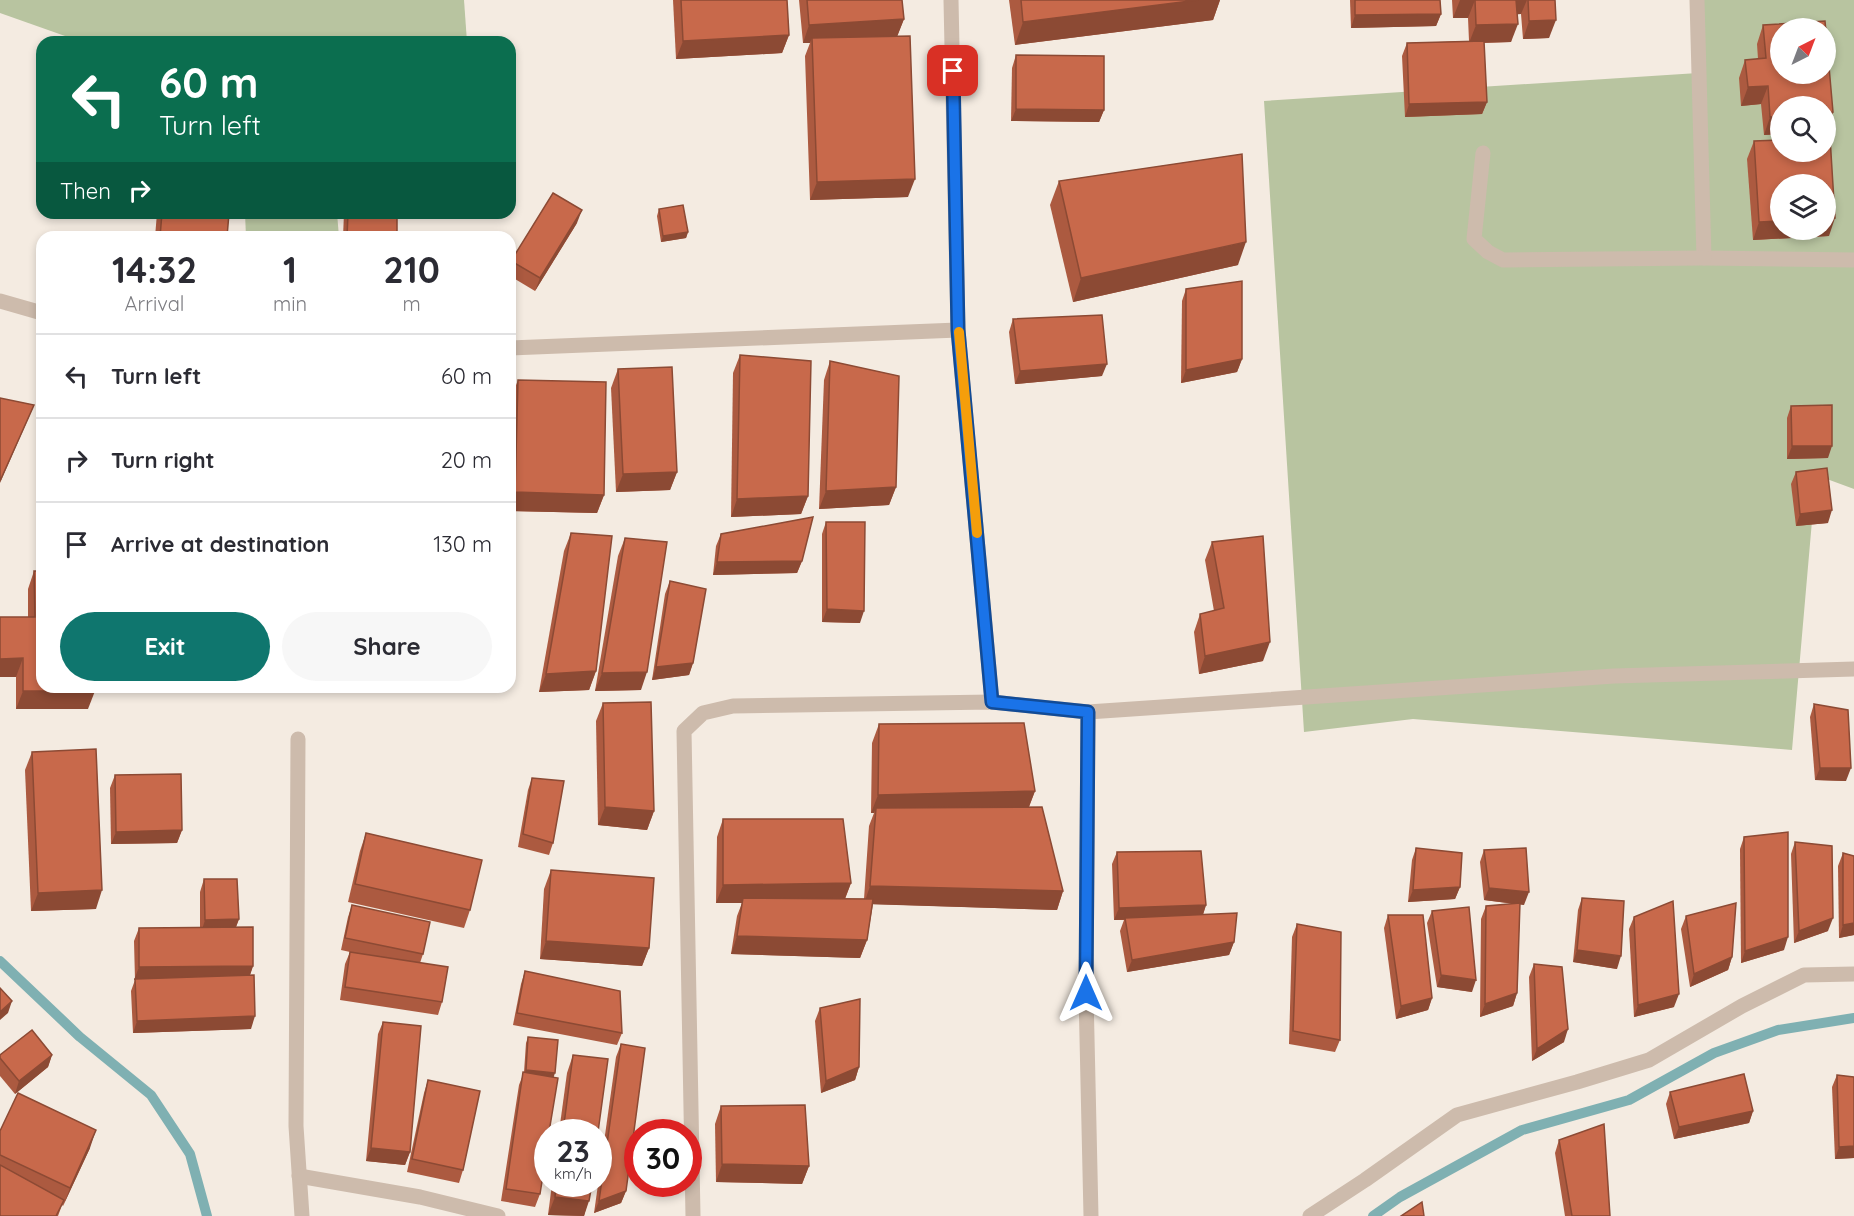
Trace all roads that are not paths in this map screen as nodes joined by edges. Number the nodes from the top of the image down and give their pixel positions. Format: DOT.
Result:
graph roads {
  1 [pos="951,0"];
  2 [pos="1697,0"];
  3 [pos="1483,153"];
  4 [pos="1704,258"];
  5 [pos="1854,260"];
  6 [pos="0,301"];
  7 [pos="36,311"];
  8 [pos="958,330"];
  9 [pos="516,348"];
  10 [pos="1854,669"];
  11 [pos="992,702"];
  12 [pos="1088,712"];
  13 [pos="298,739"];
  14 [pos="1854,974"];
  15 [pos="299,1176"];
  16 [pos="302,1216"];
  17 [pos="498,1216"];
  18 [pos="693,1216"];
  19 [pos="1090,1216"];
  20 [pos="1310,1216"];
  1 -- 8 [label="street"];
  2 -- 4 [label="street"];
  3 -- 4 [label="street"];
  4 -- 5 [label="street"];
  6 -- 7 [label="street"];
  8 -- 9 [label="street"];
  8 -- 11 [label="street"];
  10 -- 12 [label="street"];
  11 -- 12 [label="street"];
  11 -- 18 [label="street"];
  12 -- 19 [label="street"];
  13 -- 15 [label="street"];
  14 -- 20 [label="street"];
  15 -- 16 [label="street"];
  15 -- 17 [label="street"];
}
